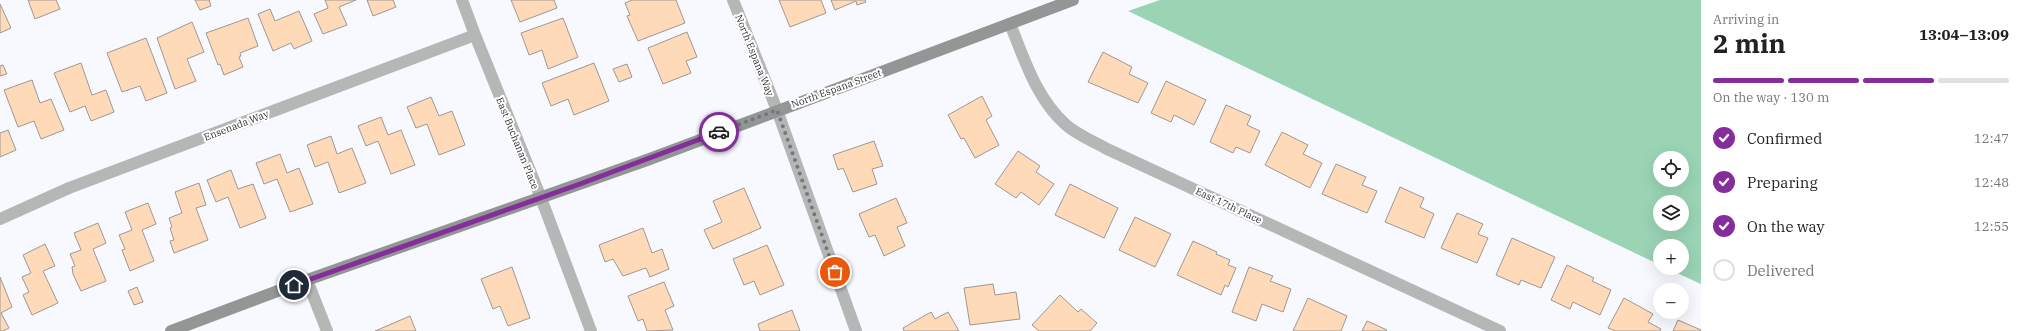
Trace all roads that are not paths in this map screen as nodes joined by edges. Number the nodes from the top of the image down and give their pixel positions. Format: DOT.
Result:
graph roads {
  1 [pos="462,0"];
  2 [pos="733,0"];
  3 [pos="1073,0"];
  4 [pos="1010,24"];
  5 [pos="475,35"];
  6 [pos="777,110"];
  7 [pos="541,198"];
  8 [pos="0,219"];
  9 [pos="307,280"];
  10 [pos="171,331"];
  11 [pos="327,331"];
  12 [pos="591,331"];
  13 [pos="856,331"];
  14 [pos="1500,331"];
  1 -- 5 [label="street, East Buchanan Place"];
  2 -- 6 [label="street, North Espana Way"];
  3 -- 4 [label="street, North Espana Street"];
  4 -- 6 [label="street, North Espana Street"];
  4 -- 14 [label="street, East 17th Place"];
  5 -- 7 [label="street, East Buchanan Place"];
  5 -- 8 [label="street, Ensenada Way"];
  6 -- 7 [label="street, North Espana Street"];
  6 -- 13 [label="street, North Espana Way"];
  7 -- 9 [label="street, North Espana Street"];
  7 -- 12 [label="street, East Buchanan Place"];
  9 -- 10 [label="street, North Espana Street"];
  9 -- 11 [label="street"];
}
